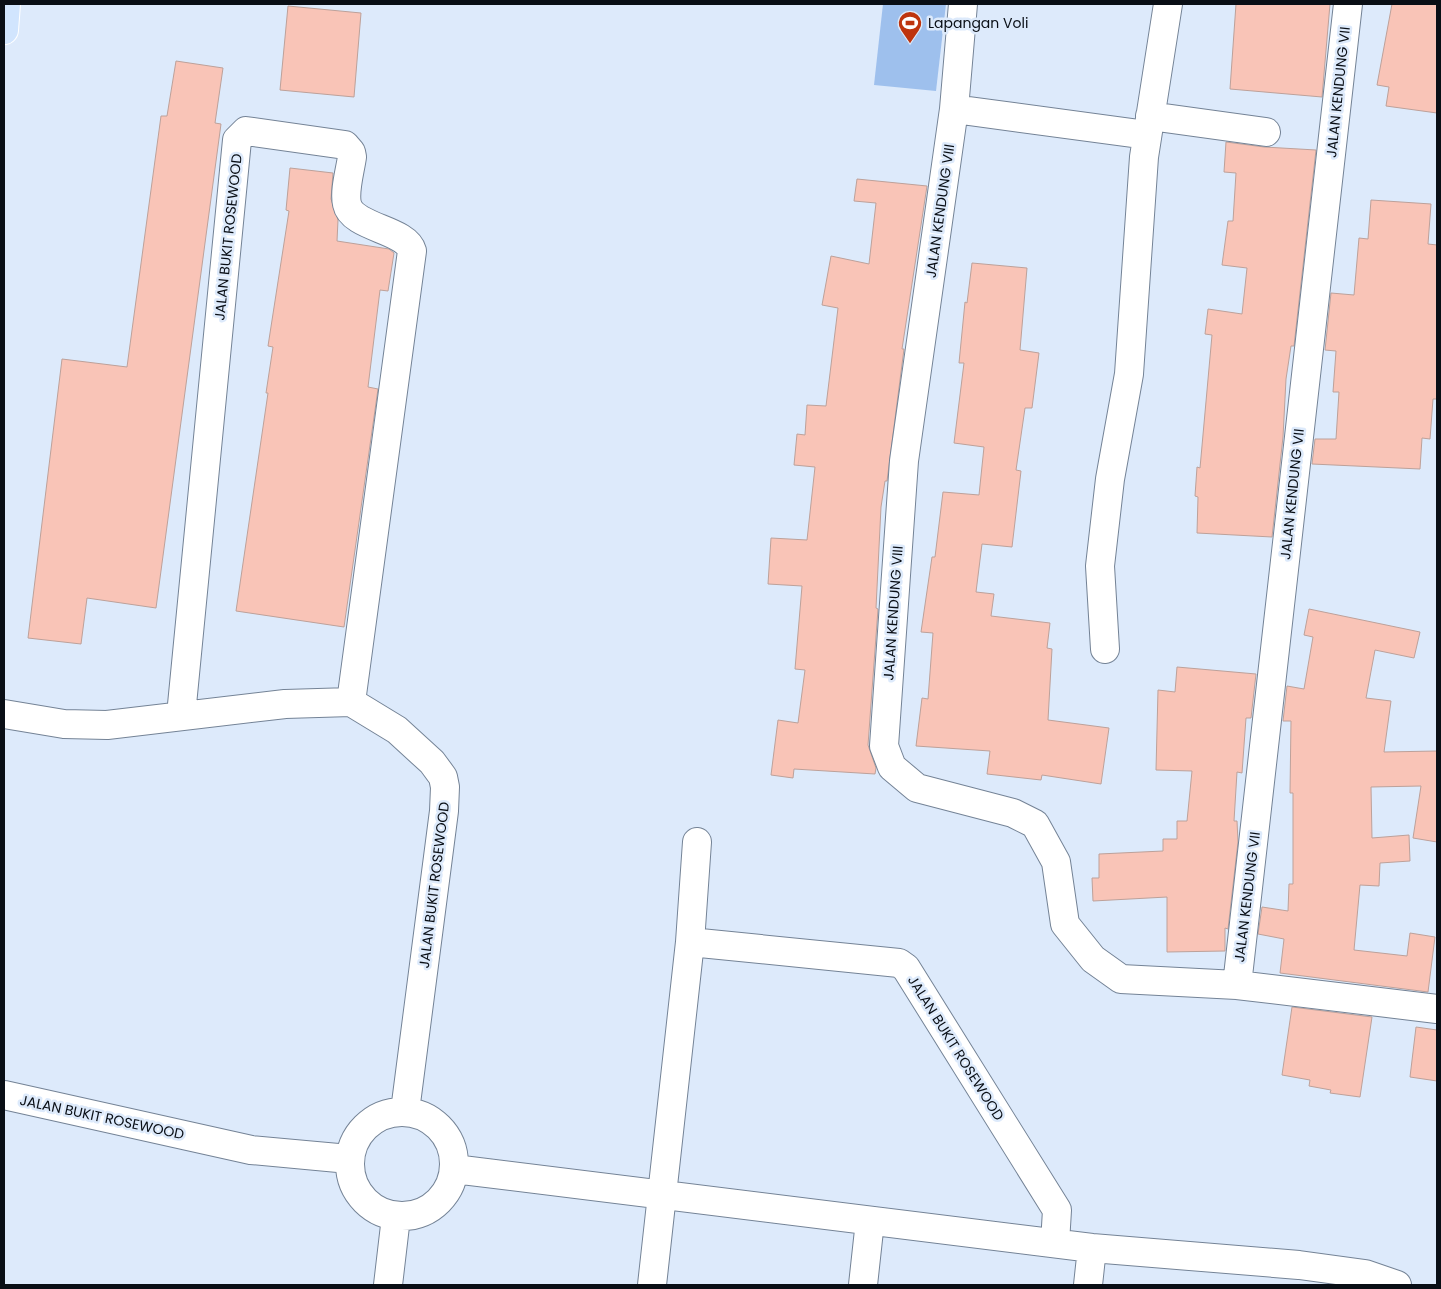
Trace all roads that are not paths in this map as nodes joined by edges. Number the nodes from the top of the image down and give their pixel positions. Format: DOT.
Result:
graph roads {
  1 [pos="6,4"];
  2 [pos="963,4"];
  3 [pos="1168,4"];
  4 [pos="1348,4"];
  5 [pos="4,30"];
  6 [pos="954,109"];
  7 [pos="1149,126"];
  8 [pos="1266,132"];
  9 [pos="1105,649"];
  10 [pos="351,702"];
  11 [pos="4,714"];
  12 [pos="181,715"];
  13 [pos="697,842"];
  14 [pos="690,942"];
  15 [pos="1237,985"];
  16 [pos="1437,1009"];
  17 [pos="4,1095"];
  18 [pos="405,1111"];
  19 [pos="349,1159"];
  20 [pos="454,1169"];
  21 [pos="663,1195"];
  22 [pos="396,1217"];
  23 [pos="870,1221"];
  24 [pos="1055,1243"];
  25 [pos="1092,1248"];
  26 [pos="1298,1275"];
  27 [pos="388,1285"];
  28 [pos="652,1285"];
  29 [pos="863,1285"];
  30 [pos="1088,1285"];
  31 [pos="1397,1285"];
  1 -- 5 [label="main road"];
  2 -- 6 [label="street, JALAN KENDUNG VIII"];
  3 -- 7 [label="street"];
  4 -- 15 [label="street, JALAN KENDUNG VII"];
  6 -- 7 [label="street"];
  6 -- 15 [label="street, JALAN KENDUNG VIII"];
  7 -- 8 [label="street"];
  7 -- 9 [label="street"];
  10 -- 12 [label="street"];
  10 -- 12 [label="street, JALAN BUKIT ROSEWOOD"];
  10 -- 18 [label="street, JALAN BUKIT ROSEWOOD"];
  11 -- 12 [label="street"];
  13 -- 14 [label="street"];
  14 -- 21 [label="street"];
  14 -- 24 [label="street, JALAN BUKIT ROSEWOOD"];
  15 -- 16 [label="street, JALAN KENDUNG VIII"];
  17 -- 19 [label="street, JALAN BUKIT ROSEWOOD"];
  18 -- 19 [label="street"];
  18 -- 20 [label="street"];
  19 -- 22 [label="street"];
  20 -- 21 [label="street"];
  20 -- 22 [label="street"];
  21 -- 23 [label="street"];
  21 -- 28 [label="street"];
  22 -- 27 [label="street"];
  23 -- 24 [label="street"];
  23 -- 29 [label="street"];
  24 -- 25 [label="street"];
  25 -- 26 [label="street"];
  25 -- 30 [label="street"];
  26 -- 31 [label="street"];
}
